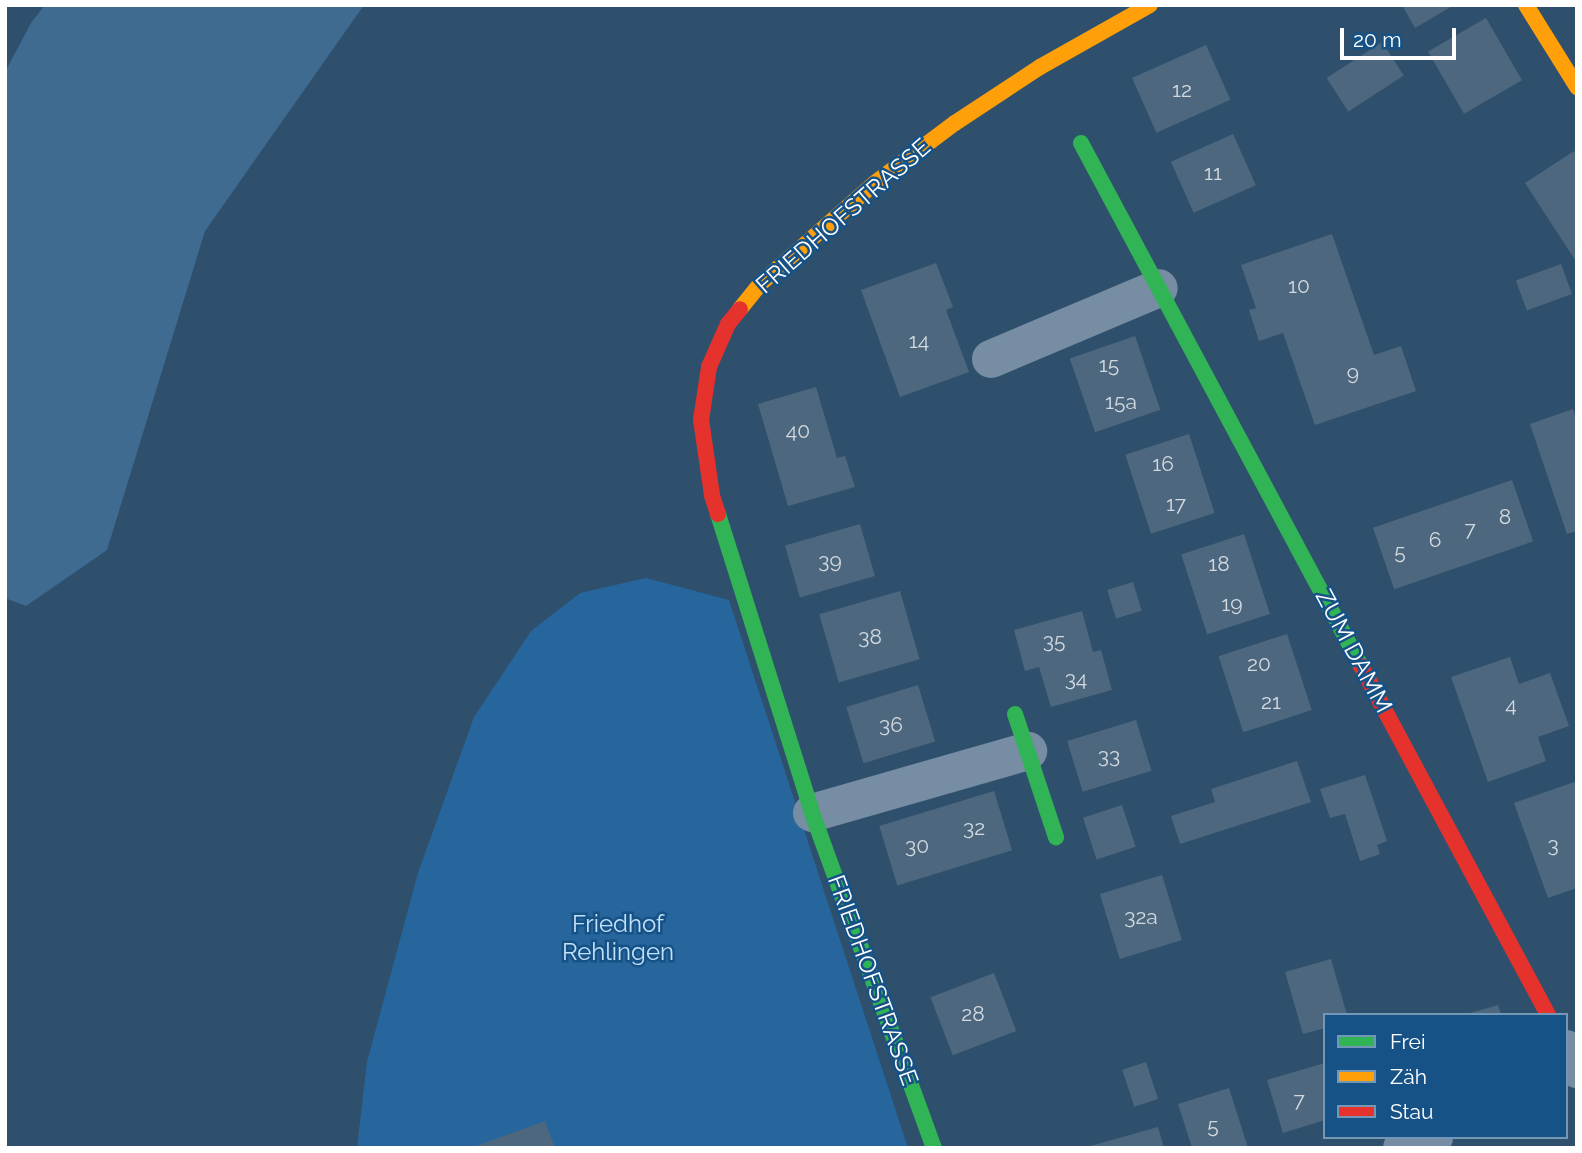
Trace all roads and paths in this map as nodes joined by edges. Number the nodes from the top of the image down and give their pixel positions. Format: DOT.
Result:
graph roads {
  1 [pos="1150,5"];
  2 [pos="1526,5"];
  3 [pos="1577,87"];
  4 [pos="1081,143"];
  5 [pos="1159,288"];
  6 [pos="991,359"];
  7 [pos="1015,714"];
  8 [pos="1028,751"];
  9 [pos="812,813"];
  10 [pos="1056,837"];
  11 [pos="1547,1013"];
  12 [pos="1568,1053"];
  13 [pos="1577,1069"];
  14 [pos="1428,1139"];
  15 [pos="934,1148"];
  16 [pos="1402,1148"];
  1 -- 9 [label="street, FRIEDHOFSTRASSE"];
  2 -- 3 [label="street"];
  4 -- 5 [label="street, ZUM DAMM"];
  5 -- 6 [label="street"];
  5 -- 11 [label="street, ZUM DAMM"];
  7 -- 8 [label="street"];
  8 -- 9 [label="street"];
  8 -- 10 [label="street"];
  9 -- 15 [label="street, FRIEDHOFSTRASSE"];
  12 -- 13 [label="street"];
  14 -- 16 [label="street"];
}
